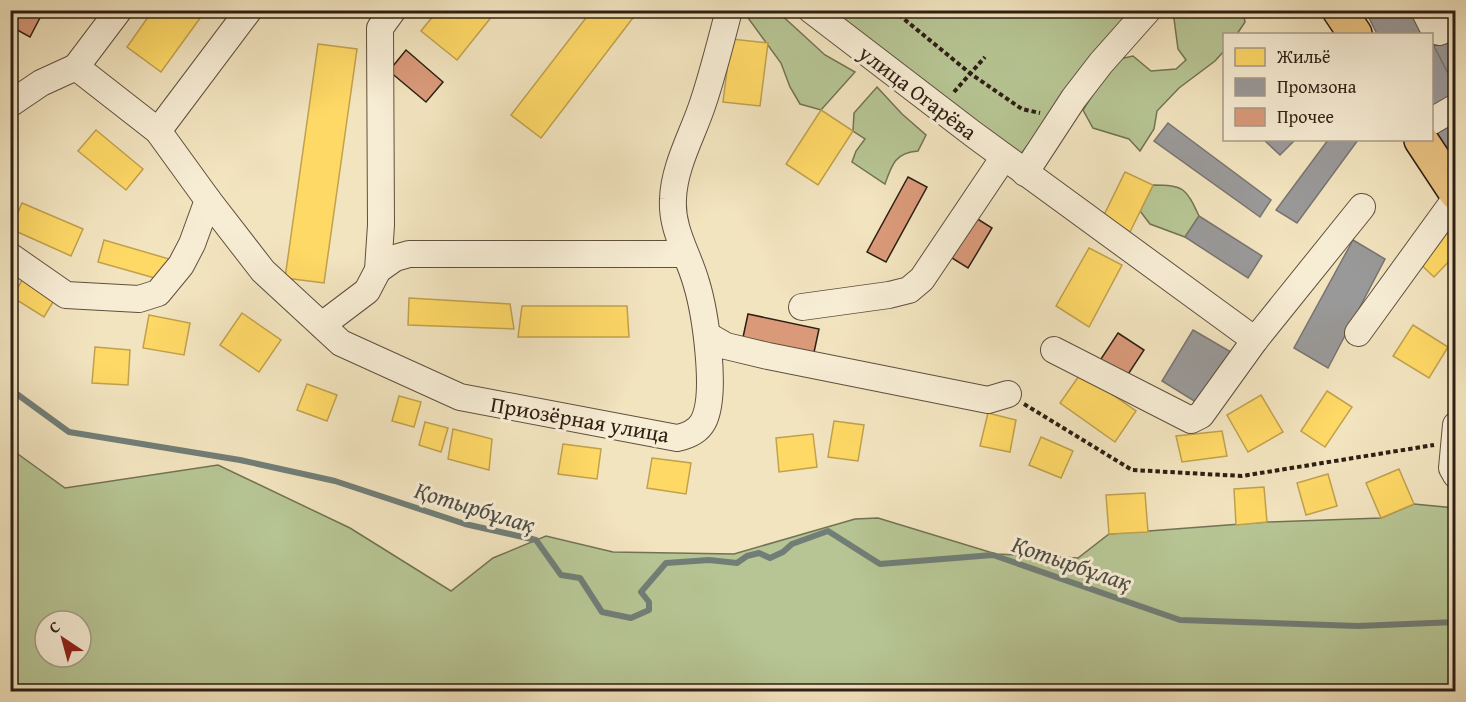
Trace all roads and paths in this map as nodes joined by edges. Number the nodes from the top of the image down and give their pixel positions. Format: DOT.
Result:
graph roads {
  1 [pos="119,10"];
  2 [pos="249,10"];
  3 [pos="393,10"];
  4 [pos="729,10"];
  5 [pos="811,10"];
  6 [pos="893,10"];
  7 [pos="1148,10"];
  8 [pos="1339,10"];
  9 [pos="1424,10"];
  10 [pos="1455,26"];
  11 [pos="1353,33"];
  12 [pos="985,57"];
  13 [pos="76,67"];
  14 [pos="971,74"];
  15 [pos="10,104"];
  16 [pos="1455,107"];
  17 [pos="939,109"];
  18 [pos="1041,113"];
  19 [pos="1433,120"];
  20 [pos="158,131"];
  21 [pos="1422,141"];
  22 [pos="1004,157"];
  23 [pos="1025,173"];
  24 [pos="1455,193"];
  25 [pos="1455,198"];
  26 [pos="208,200"];
  27 [pos="1362,207"];
  28 [pos="686,254"];
  29 [pos="10,256"];
  30 [pos="378,270"];
  31 [pos="802,307"];
  32 [pos="322,325"];
  33 [pos="1358,333"];
  34 [pos="707,335"];
  35 [pos="1255,340"];
  36 [pos="1054,350"];
  37 [pos="1008,394"];
  38 [pos="1455,434"];
  39 [pos="1455,475"];
  1 -- 13 [label="street"];
  2 -- 20 [label="street"];
  3 -- 30 [label="street"];
  4 -- 28 [label="street, Приозёрная улица"];
  5 -- 17 [label="street, улица Огарёва"];
  6 -- 14 [label="path"];
  7 -- 23 [label="street"];
  8 -- 11 [label="main road"];
  9 -- 10 [label="street"];
  12 -- 14 [label="path"];
  13 -- 15 [label="street"];
  13 -- 20 [label="street, Приозёрная улица"];
  14 -- 17 [label="path"];
  14 -- 18 [label="path"];
  16 -- 19 [label="street"];
  17 -- 22 [label="street, улица Огарёва"];
  20 -- 26 [label="street, Приозёрная улица"];
  21 -- 24 [label="main road"];
  22 -- 23 [label="street, улица Огарёва"];
  22 -- 31 [label="street"];
  23 -- 35 [label="street, улица Огарёва"];
  25 -- 33 [label="street"];
  26 -- 29 [label="street"];
  26 -- 32 [label="street, Приозёрная улица"];
  27 -- 35 [label="street"];
  28 -- 30 [label="street"];
  28 -- 34 [label="street, Приозёрная улица"];
  30 -- 32 [label="street"];
  32 -- 34 [label="street, Приозёрная улица"];
  34 -- 37 [label="street"];
  35 -- 36 [label="street"];
  37 -- 38 [label="path"];
  38 -- 39 [label="street"];
}
